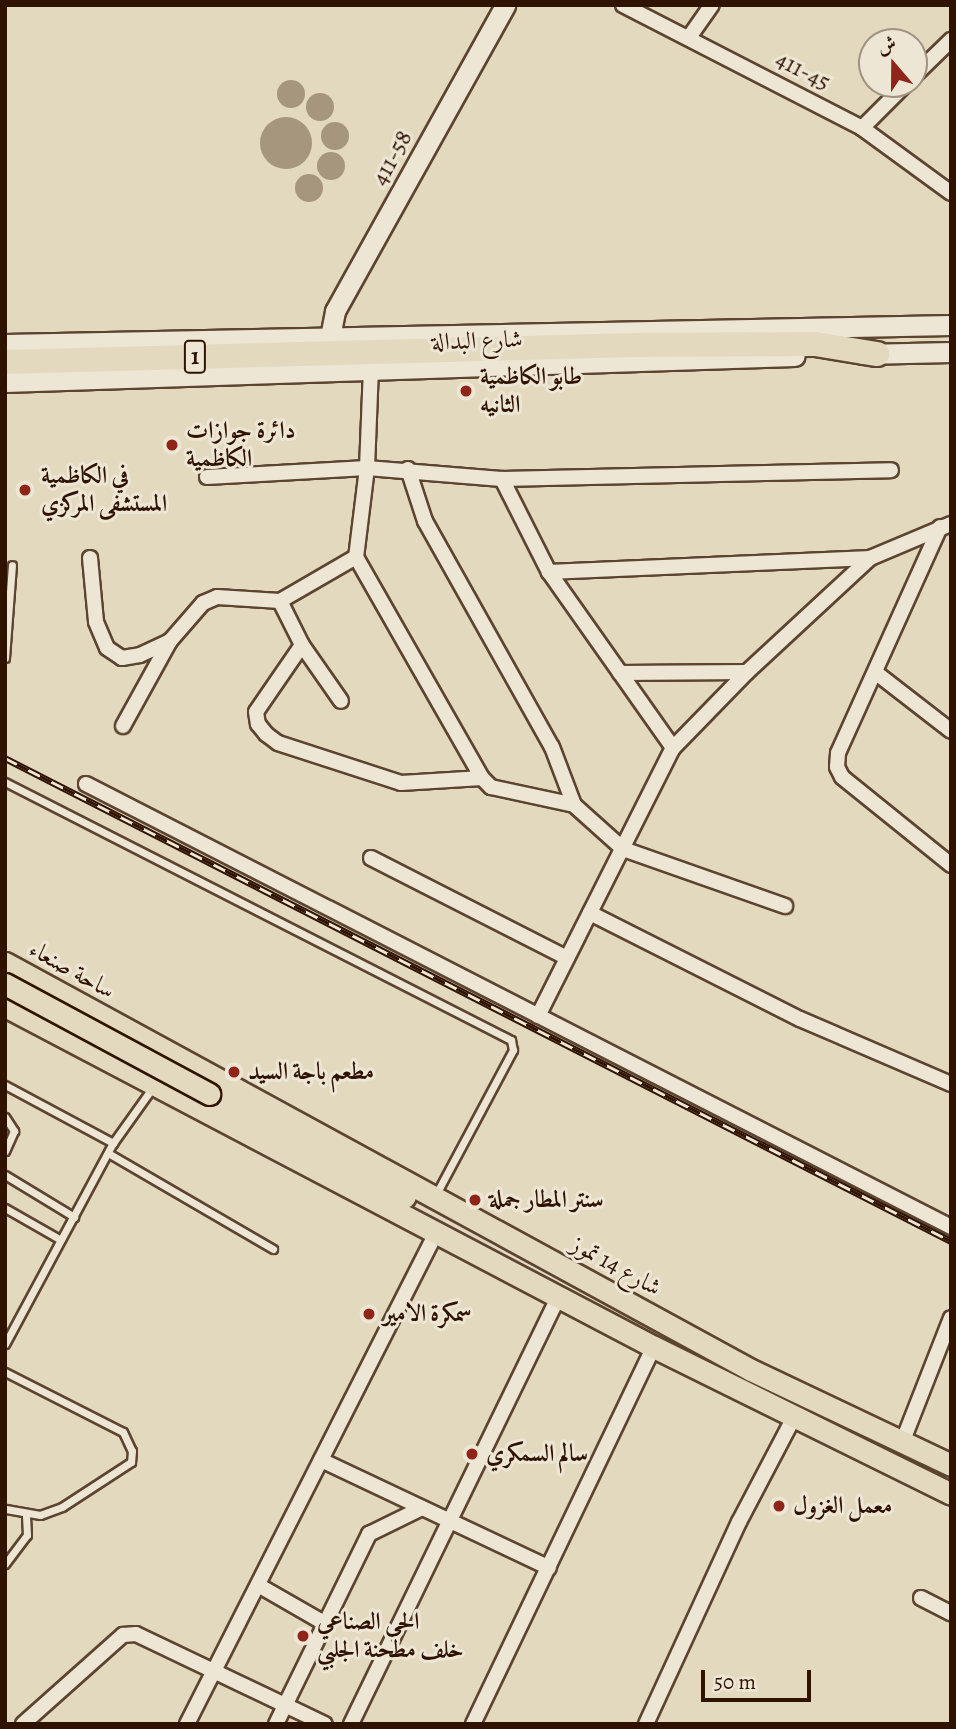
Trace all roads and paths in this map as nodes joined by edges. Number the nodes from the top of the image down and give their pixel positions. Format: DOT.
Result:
graph roads {
  1 [pos="505,5"];
  2 [pos="624,5"];
  3 [pos="712,5"];
  4 [pos="690,36"];
  5 [pos="951,40"];
  6 [pos="928,62"];
  7 [pos="892,98"];
  8 [pos="862,128"];
  9 [pos="951,192"];
  10 [pos="951,325"];
  11 [pos="330,337"];
  12 [pos="5,344"];
  13 [pos="951,352"];
  14 [pos="877,354"];
  15 [pos="378,360"];
  16 [pos="5,362"];
  17 [pos="5,382"];
  18 [pos="368,468"];
  19 [pos="408,469"];
  20 [pos="891,470"];
  21 [pos="207,477"];
  22 [pos="502,479"];
  23 [pos="945,526"];
  24 [pos="356,557"];
  25 [pos="90,558"];
  26 [pos="870,558"];
  27 [pos="12,565"];
  28 [pos="549,572"];
  29 [pos="280,601"];
  30 [pos="170,640"];
  31 [pos="302,645"];
  32 [pos="5,658"];
  33 [pos="747,672"];
  34 [pos="875,672"];
  35 [pos="620,673"];
  36 [pos="341,701"];
  37 [pos="123,726"];
  38 [pos="951,732"];
  39 [pos="673,748"];
  40 [pos="482,778"];
  41 [pos="5,782"];
  42 [pos="86,784"];
  43 [pos="574,805"];
  44 [pos="623,849"];
  45 [pos="371,858"];
  46 [pos="951,865"];
  47 [pos="785,906"];
  48 [pos="590,914"];
  49 [pos="567,958"];
  50 [pos="5,963"];
  51 [pos="5,984"];
  52 [pos="5,1006"];
  53 [pos="538,1016"];
  54 [pos="114,1022"];
  55 [pos="98,1052"];
  56 [pos="155,1083"];
  57 [pos="951,1084"];
  58 [pos="5,1085"];
  59 [pos="5,1117"];
  60 [pos="113,1143"];
  61 [pos="5,1151"];
  62 [pos="108,1153"];
  63 [pos="5,1175"];
  64 [pos="434,1197"];
  65 [pos="5,1208"];
  66 [pos="74,1217"];
  67 [pos="951,1227"];
  68 [pos="436,1233"];
  69 [pos="61,1240"];
  70 [pos="273,1249"];
  71 [pos="531,1282"];
  72 [pos="558,1297"];
  73 [pos="951,1318"];
  74 [pos="5,1344"];
  75 [pos="654,1348"];
  76 [pos="5,1371"];
  77 [pos="793,1419"];
  78 [pos="902,1443"];
  79 [pos="321,1460"];
  80 [pos="951,1465"];
  81 [pos="951,1494"];
  82 [pos="422,1508"];
  83 [pos="5,1509"];
  84 [pos="26,1515"];
  85 [pos="450,1521"];
  86 [pos="5,1564"];
  87 [pos="549,1568"];
  88 [pos="258,1585"];
  89 [pos="921,1598"];
  90 [pos="951,1613"];
  91 [pos="324,1623"];
  92 [pos="214,1672"];
  93 [pos="285,1705"];
  94 [pos="23,1724"];
  95 [pos="187,1724"];
  96 [pos="276,1724"];
  97 [pos="325,1724"];
  98 [pos="351,1724"];
  99 [pos="473,1724"];
  100 [pos="646,1724"];
  1 -- 11 [label="main road, 411-58"];
  2 -- 4 [label="street, 411-45"];
  3 -- 4 [label="street"];
  4 -- 8 [label="street, 411-45"];
  5 -- 6 [label="street"];
  7 -- 8 [label="street"];
  8 -- 9 [label="street, 411-45"];
  10 -- 11 [label="main road, شارع البدالة"];
  11 -- 12 [label="main road, شارع البدالة"];
  13 -- 14 [label="main road"];
  14 -- 15 [label="highway, 1"];
  15 -- 16 [label="highway, 1"];
  15 -- 17 [label="main road"];
  15 -- 18 [label="street"];
  18 -- 19 [label="street"];
  18 -- 21 [label="street"];
  18 -- 24 [label="street"];
  19 -- 22 [label="street"];
  19 -- 43 [label="street"];
  20 -- 22 [label="street"];
  22 -- 28 [label="street"];
  23 -- 26 [label="street"];
  23 -- 34 [label="street"];
  24 -- 29 [label="street"];
  24 -- 40 [label="street"];
  25 -- 30 [label="street"];
  26 -- 28 [label="street"];
  26 -- 33 [label="street"];
  27 -- 32 [label="lane"];
  28 -- 35 [label="street"];
  29 -- 30 [label="street"];
  29 -- 31 [label="street"];
  30 -- 37 [label="street"];
  31 -- 36 [label="street"];
  31 -- 40 [label="street"];
  33 -- 35 [label="street"];
  33 -- 39 [label="street"];
  34 -- 38 [label="street"];
  34 -- 46 [label="street"];
  35 -- 39 [label="street"];
  39 -- 44 [label="street"];
  40 -- 43 [label="street"];
  41 -- 64 [label="lane"];
  42 -- 53 [label="street"];
  43 -- 44 [label="street"];
  44 -- 47 [label="street"];
  44 -- 48 [label="street"];
  45 -- 49 [label="street"];
  48 -- 49 [label="street"];
  48 -- 57 [label="street"];
  49 -- 53 [label="street"];
  50 -- 54 [label="main road, ساحة صنعاء"];
  51 -- 71 [label="main road, bridge"];
  52 -- 55 [label="main road"];
  53 -- 67 [label="street"];
  54 -- 55 [label="main road"];
  54 -- 64 [label="main road, شارع 14 تموز"];
  55 -- 56 [label="main road"];
  56 -- 60 [label="lane"];
  56 -- 68 [label="main road"];
  58 -- 60 [label="lane"];
  59 -- 61 [label="lane"];
  60 -- 62 [label="lane"];
  62 -- 66 [label="lane"];
  62 -- 70 [label="lane"];
  63 -- 66 [label="lane"];
  64 -- 78 [label="main road, شارع 14 تموز"];
  65 -- 69 [label="lane"];
  66 -- 69 [label="lane"];
  68 -- 71 [label="main road"];
  68 -- 79 [label="street"];
  69 -- 74 [label="lane"];
  71 -- 72 [label="main road"];
  72 -- 75 [label="main road"];
  72 -- 85 [label="street"];
  73 -- 78 [label="street"];
  75 -- 77 [label="main road"];
  75 -- 87 [label="street"];
  76 -- 84 [label="lane"];
  77 -- 81 [label="main road"];
  77 -- 100 [label="street"];
  78 -- 80 [label="main road, شارع 14 تموز"];
  79 -- 82 [label="street"];
  79 -- 88 [label="street"];
  82 -- 85 [label="street"];
  82 -- 91 [label="street"];
  83 -- 84 [label="lane"];
  84 -- 86 [label="lane"];
  85 -- 87 [label="street"];
  85 -- 98 [label="street"];
  87 -- 99 [label="street"];
  88 -- 91 [label="street"];
  88 -- 92 [label="street"];
  89 -- 90 [label="street"];
  91 -- 93 [label="street"];
  92 -- 93 [label="street"];
  92 -- 94 [label="street"];
  92 -- 95 [label="street"];
  93 -- 96 [label="street"];
  93 -- 97 [label="street"];
}
